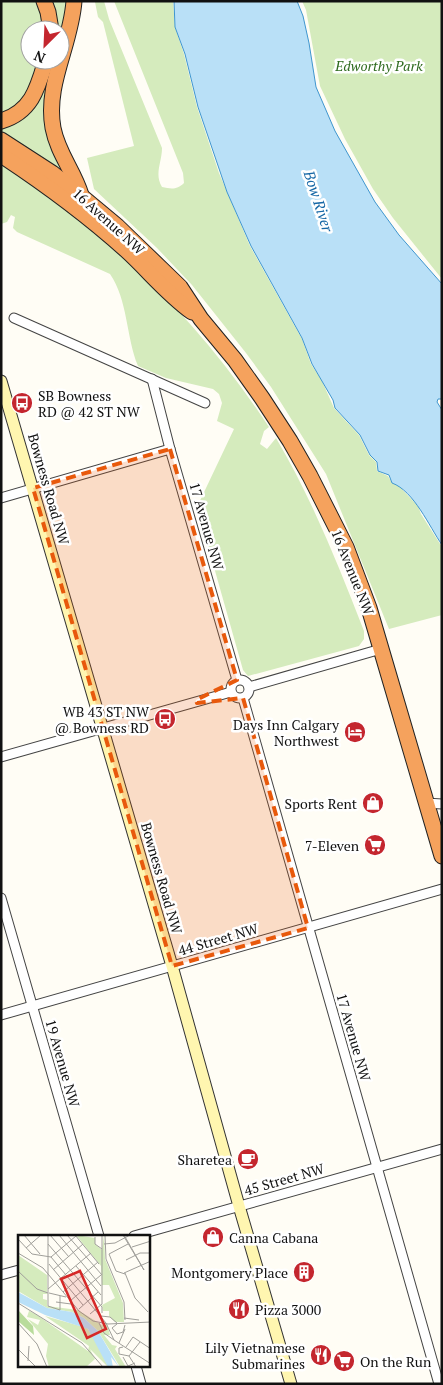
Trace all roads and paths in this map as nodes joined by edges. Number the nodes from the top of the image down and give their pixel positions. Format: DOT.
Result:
graph roads {
  1 [pos="44,1"];
  2 [pos="74,1"];
  3 [pos="49,20"];
  4 [pos="43,70"];
  5 [pos="1,121"];
  6 [pos="1,140"];
  7 [pos="1,156"];
  8 [pos="82,196"];
  9 [pos="14,318"];
  10 [pos="201,319"];
  11 [pos="152,379"];
  12 [pos="1,381"];
  13 [pos="205,403"];
  14 [pos="170,449"];
  15 [pos="33,488"];
  16 [pos="1,498"];
  17 [pos="381,649"];
  18 [pos="237,680"];
  19 [pos="249,686"];
  20 [pos="231,692"];
  21 [pos="243,698"];
  22 [pos="102,728"];
  23 [pos="1,757"];
  24 [pos="426,803"];
  25 [pos="442,804"];
  26 [pos="442,856"];
  27 [pos="442,889"];
  28 [pos="1,898"];
  29 [pos="308,928"];
  30 [pos="172,966"];
  31 [pos="32,1006"];
  32 [pos="1,1015"];
  33 [pos="442,1149"];
  34 [pos="377,1167"];
  35 [pos="239,1206"];
  36 [pos="99,1235"];
  37 [pos="138,1235"];
  38 [pos="18,1270"];
  39 [pos="1,1275"];
  40 [pos="137,1368"];
  41 [pos="141,1384"];
  42 [pos="291,1384"];
  43 [pos="439,1384"];
  1 -- 3 [label="highway"];
  2 -- 8 [label="highway"];
  4 -- 5 [label="highway"];
  6 -- 8 [label="highway, 16 Avenue NW"];
  7 -- 10 [label="highway, 16 Avenue NW"];
  8 -- 10 [label="highway, 16 Avenue NW"];
  9 -- 11 [label="street"];
  10 -- 17 [label="highway, 16 Avenue NW"];
  11 -- 13 [label="street"];
  11 -- 14 [label="street, 17 Avenue NW"];
  12 -- 15 [label="street, Bowness Road NW"];
  14 -- 15 [label="street"];
  14 -- 18 [label="street, 17 Avenue NW"];
  15 -- 16 [label="street"];
  15 -- 22 [label="street, Bowness Road NW"];
  17 -- 19 [label="street"];
  17 -- 24 [label="highway, 16 Avenue NW"];
  18 -- 19 [label="street"];
  18 -- 20 [label="street"];
  19 -- 21 [label="street"];
  20 -- 21 [label="street"];
  20 -- 22 [label="street"];
  21 -- 29 [label="street, 17 Avenue NW"];
  22 -- 23 [label="street"];
  22 -- 30 [label="street, Bowness Road NW"];
  24 -- 25 [label="street"];
  24 -- 26 [label="highway, 16 Avenue NW"];
  27 -- 29 [label="street, 44 Street NW"];
  28 -- 31 [label="street, 19 Avenue NW"];
  29 -- 30 [label="street, 44 Street NW"];
  29 -- 34 [label="street, 17 Avenue NW"];
  30 -- 31 [label="street, 44 Street NW"];
  30 -- 35 [label="street, Bowness Road NW"];
  31 -- 32 [label="street, 44 Street NW"];
  31 -- 36 [label="street, 19 Avenue NW"];
  33 -- 34 [label="street, 45 Street NW"];
  34 -- 35 [label="street, 45 Street NW"];
  34 -- 43 [label="street, 17 Avenue NW"];
  35 -- 37 [label="street, 45 Street NW"];
  35 -- 42 [label="street, Bowness Road NW"];
  38 -- 39 [label="street"];
  40 -- 41 [label="street"];
}
